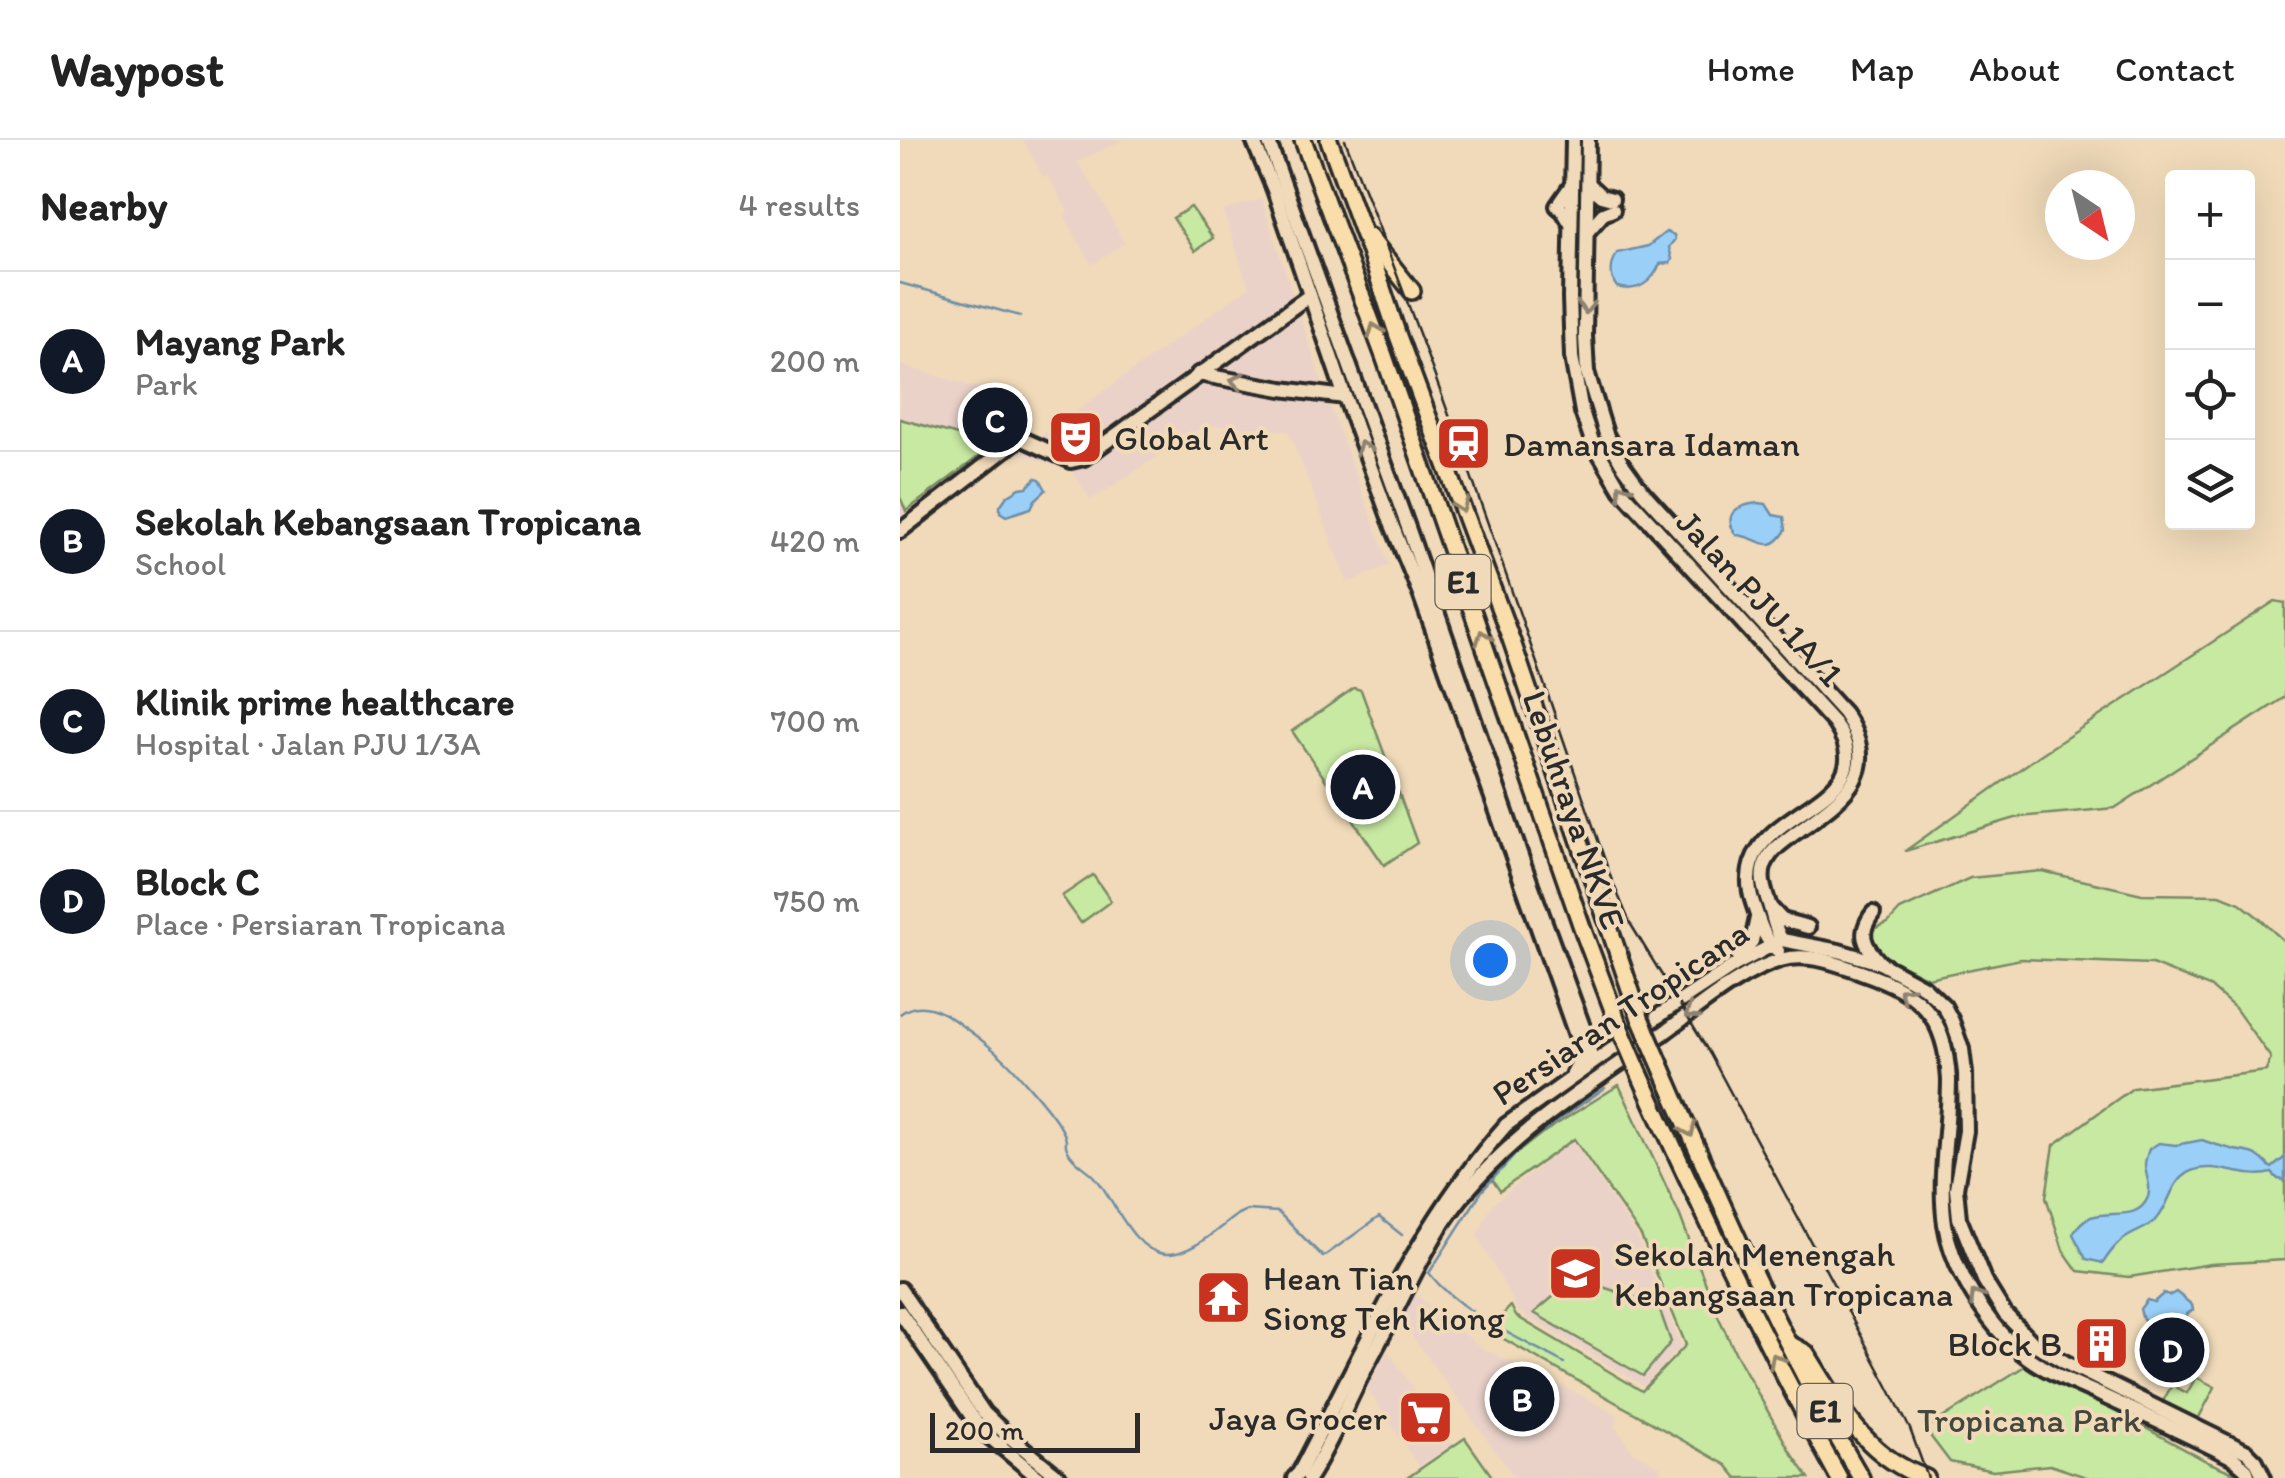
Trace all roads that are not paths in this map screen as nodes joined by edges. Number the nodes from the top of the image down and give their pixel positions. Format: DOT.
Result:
graph roads {
  1 [pos="1254,140"];
  2 [pos="1268,140"];
  3 [pos="1302,140"];
  4 [pos="1329,140"];
  5 [pos="1572,140"];
  6 [pos="1588,140"];
  7 [pos="1589,184"];
  8 [pos="1274,190"];
  9 [pos="1290,204"];
  10 [pos="1357,217"];
  11 [pos="1587,232"];
  12 [pos="1412,290"];
  13 [pos="1310,295"];
  14 [pos="1198,374"];
  15 [pos="1345,396"];
  16 [pos="900,532"];
  17 [pos="1736,593"];
  18 [pos="1740,622"];
  19 [pos="1770,906"];
  20 [pos="1874,913"];
  21 [pos="1758,916"];
  22 [pos="1808,927"];
  23 [pos="1776,945"];
  24 [pos="1809,957"];
  25 [pos="1880,963"];
  26 [pos="1735,964"];
  27 [pos="1744,977"];
  28 [pos="1590,1043"];
  29 [pos="1608,1050"];
  30 [pos="1591,1063"];
  31 [pos="1570,1077"];
  32 [pos="1463,1195"];
  33 [pos="900,1289"];
  34 [pos="900,1312"];
  35 [pos="1789,1344"];
  36 [pos="1039,1478"];
  37 [pos="1060,1478"];
  38 [pos="1294,1478"];
  39 [pos="1309,1478"];
  40 [pos="1839,1478"];
  41 [pos="1861,1478"];
  42 [pos="1926,1478"];
  43 [pos="2249,1478"];
  44 [pos="2264,1478"];
  1 -- 8 [label="main road"];
  2 -- 8 [label="main road"];
  2 -- 9 [label="main road"];
  40 -- 3 [label="highway, Lebuhraya NKVE / E1, one-way, bridge"];
  4 -- 10 [label="highway, Lebuhraya NKVE / E1"];
  18 -- 5 [label="main road, Jalan PJU 1A/1, one-way"];
  6 -- 7 [label="main road, Jalan PJU 1A/1"];
  7 -- 11 [label="main road, Jalan PJU 1A/1"];
  7 -- 11 [label="main road"];
  8 -- 9 [label="main road"];
  8 -- 13 [label="main road"];
  9 -- 28 [label="main road"];
  10 -- 12 [label="highway"];
  10 -- 35 [label="highway, Lebuhraya NKVE / E1, one-way, bridge"];
  11 -- 17 [label="main road, Jalan PJU 1A/1, one-way"];
  13 -- 14 [label="main road"];
  13 -- 15 [label="main road"];
  15 -- 14 [label="main road, one-way"];
  14 -- 16 [label="main road"];
  31 -- 15 [label="main road, one-way"];
  17 -- 18 [label="main road"];
  17 -- 19 [label="main road, Jalan PJU 1A/1"];
  18 -- 21 [label="main road, Jalan PJU 1A/1"];
  19 -- 22 [label="main road"];
  19 -- 23 [label="main road, Jalan PJU 1A/1"];
  20 -- 25 [label="main road"];
  21 -- 23 [label="main road, Jalan PJU 1A/1"];
  21 -- 26 [label="main road"];
  23 -- 24 [label="main road"];
  23 -- 25 [label="main road, Persiaran Tropicana"];
  23 -- 26 [label="main road, Persiaran Tropicana"];
  23 -- 27 [label="main road"];
  24 -- 27 [label="main road, Persiaran Tropicana"];
  43 -- 24 [label="main road, Persiaran Tropicana, one-way"];
  25 -- 44 [label="main road, Persiaran Tropicana"];
  26 -- 29 [label="main road, Persiaran Tropicana"];
  27 -- 32 [label="main road, Persiaran Tropicana, one-way"];
  28 -- 29 [label="main road"];
  28 -- 30 [label="main road"];
  29 -- 30 [label="main road, Persiaran Tropicana"];
  30 -- 31 [label="main road, Persiaran Tropicana"];
  30 -- 32 [label="main road"];
  31 -- 38 [label="main road, Persiaran Tropicana"];
  32 -- 39 [label="main road, Persiaran Tropicana"];
  33 -- 37 [label="main road"];
  34 -- 36 [label="main road"];
  35 -- 41 [label="highway, Lebuhraya NKVE / E1"];
  35 -- 42 [label="highway"];
}
